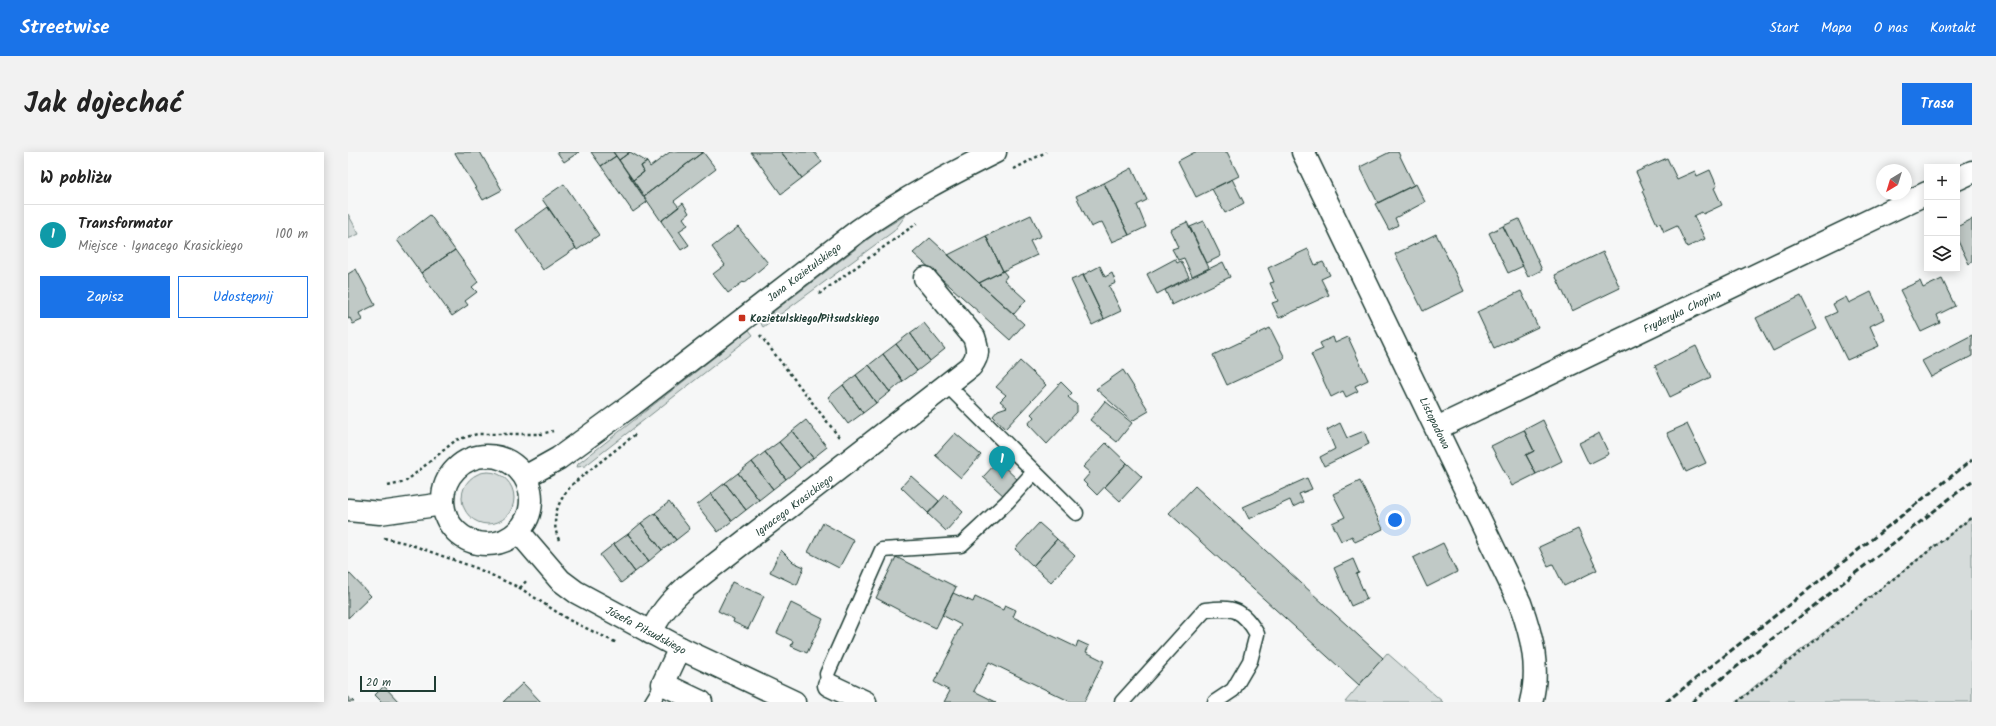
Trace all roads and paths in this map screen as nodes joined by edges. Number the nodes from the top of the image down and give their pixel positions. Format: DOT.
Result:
graph roads {
  1 [pos="995,152"];
  2 [pos="1046,152"];
  3 [pos="1303,152"];
  4 [pos="1013,169"];
  5 [pos="1972,172"];
  6 [pos="1960,178"];
  7 [pos="1924,194"];
  8 [pos="921,220"];
  9 [pos="925,278"];
  10 [pos="817,295"];
  11 [pos="767,331"];
  12 [pos="761,336"];
  13 [pos="755,340"];
  14 [pos="948,386"];
  15 [pos="1437,428"];
  16 [pos="555,431"];
  17 [pos="638,433"];
  18 [pos="855,458"];
  19 [pos="1034,472"];
  20 [pos="525,477"];
  21 [pos="573,477"];
  22 [pos="576,481"];
  23 [pos="386,486"];
  24 [pos="443,504"];
  25 [pos="348,510"];
  26 [pos="1076,513"];
  27 [pos="1972,517"];
  28 [pos="518,531"];
  29 [pos="406,543"];
  30 [pos="561,544"];
  31 [pos="651,633"];
  32 [pos="618,644"];
  33 [pos="680,648"];
  34 [pos="829,685"];
  35 [pos="658,693"];
  36 [pos="701,702"];
  37 [pos="794,702"];
  38 [pos="865,702"];
  39 [pos="1123,702"];
  40 [pos="1215,702"];
  41 [pos="1531,702"];
  42 [pos="1737,702"];
  1 -- 20 [label="street, Jana Kozietulskiego"];
  2 -- 4 [label="path"];
  3 -- 15 [label="street, Listopadowa"];
  5 -- 6 [label="street"];
  7 -- 15 [label="street, Fryderyka Chopina"];
  8 -- 10 [label="path"];
  9 -- 14 [label="street, Ignacego Krasickiego"];
  11 -- 12 [label="path"];
  12 -- 13 [label="path"];
  12 -- 18 [label="path"];
  14 -- 18 [label="street, Ignacego Krasickiego"];
  14 -- 19 [label="lane"];
  15 -- 41 [label="street, Listopadowa"];
  16 -- 23 [label="path"];
  17 -- 22 [label="path"];
  18 -- 31 [label="street, Ignacego Krasickiego"];
  19 -- 26 [label="lane"];
  19 -- 34 [label="lane"];
  20 -- 24 [label="street"];
  20 -- 28 [label="street"];
  21 -- 22 [label="path"];
  22 -- 30 [label="path"];
  24 -- 25 [label="street"];
  24 -- 28 [label="street"];
  27 -- 42 [label="path"];
  28 -- 31 [label="street, Józefa Piłsudskiego"];
  29 -- 32 [label="path"];
  31 -- 33 [label="street, Józefa Piłsudskiego"];
  33 -- 35 [label="street"];
  33 -- 37 [label="street, Józefa Piłsudskiego"];
  34 -- 38 [label="street"];
  35 -- 36 [label="street"];
  39 -- 40 [label="lane"];
}
